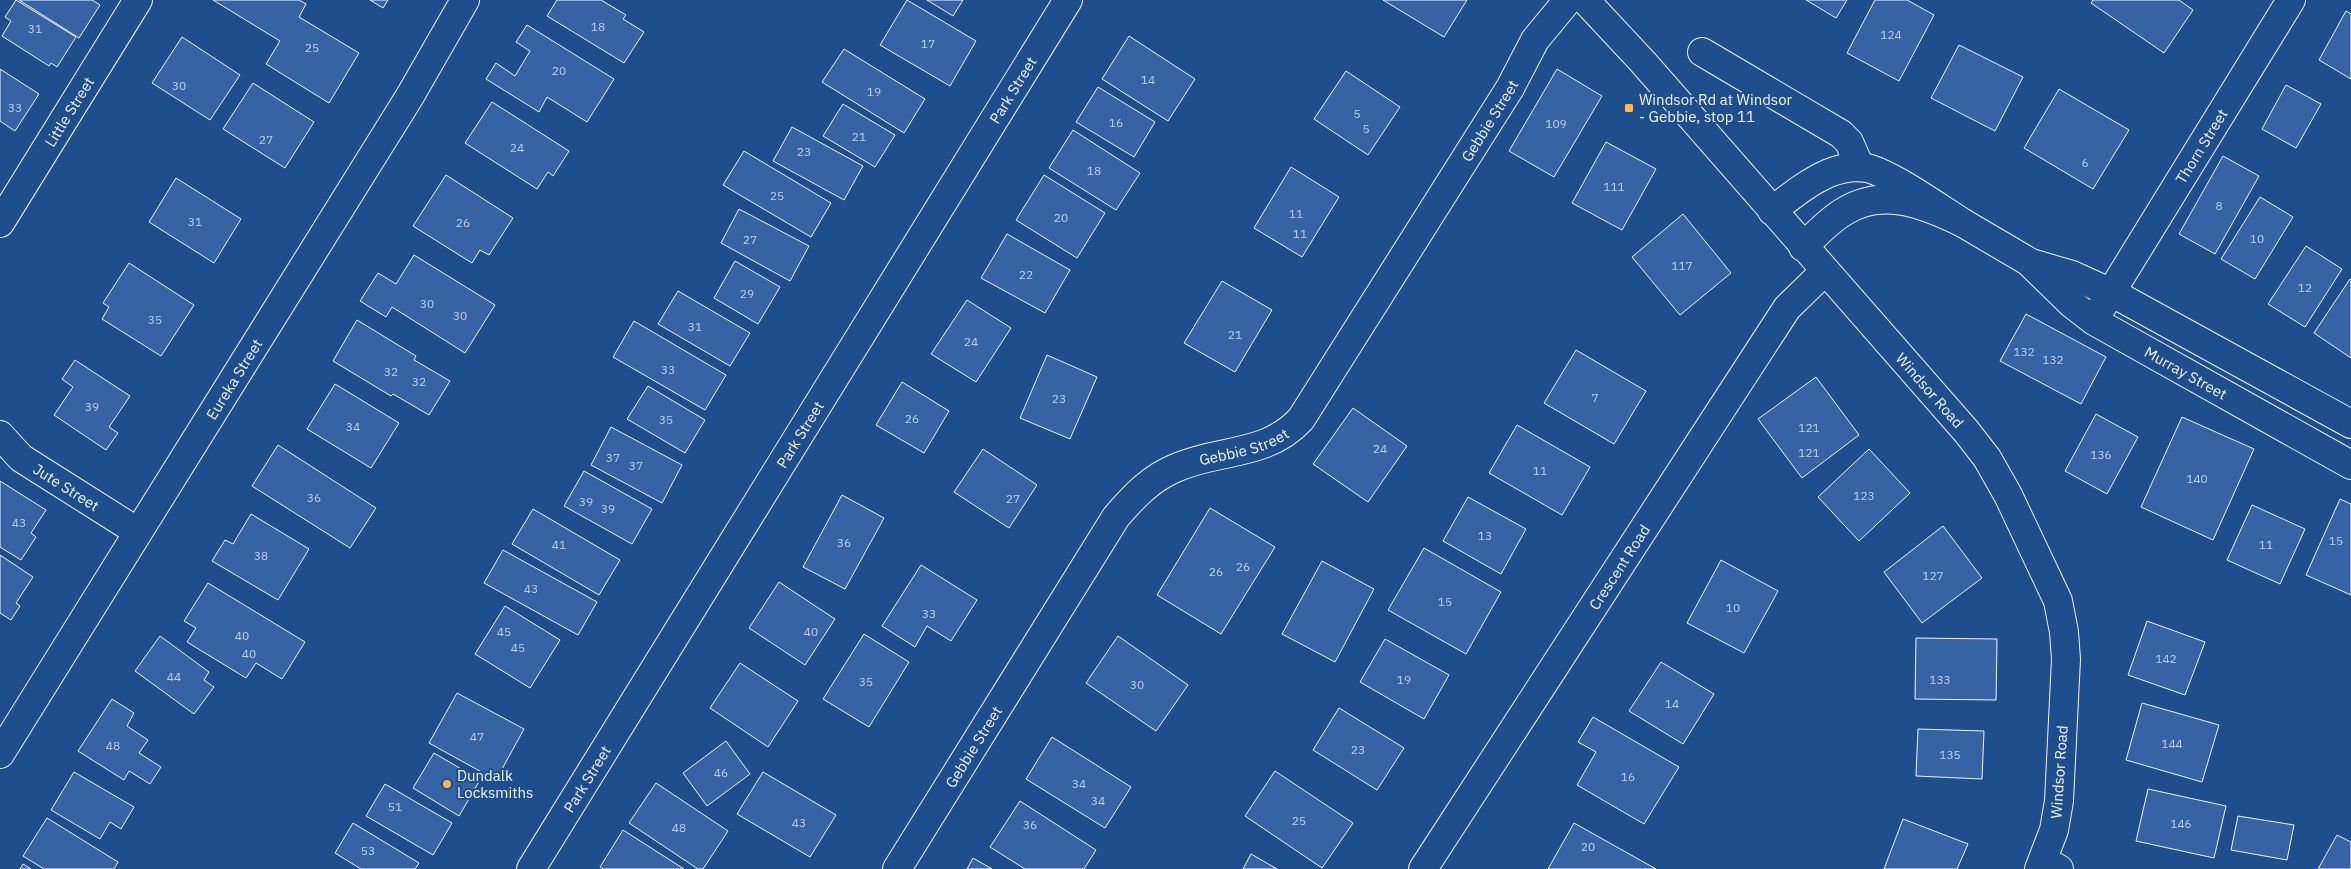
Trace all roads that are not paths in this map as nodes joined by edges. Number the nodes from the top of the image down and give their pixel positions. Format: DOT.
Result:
graph roads {
  1 [pos="138,0"];
  2 [pos="465,0"];
  3 [pos="1068,0"];
  4 [pos="1568,0"];
  5 [pos="1586,0"];
  6 [pos="2291,0"];
  7 [pos="1702,52"];
  8 [pos="1860,167"];
  9 [pos="1772,211"];
  10 [pos="0,223"];
  11 [pos="1963,223"];
  12 [pos="1803,247"];
  13 [pos="2031,263"];
  14 [pos="1824,272"];
  15 [pos="2110,293"];
  16 [pos="2094,321"];
  17 [pos="2351,424"];
  18 [pos="0,434"];
  19 [pos="2351,465"];
  20 [pos="138,532"];
  21 [pos="0,754"];
  22 [pos="2047,866"];
  23 [pos="531,869"];
  24 [pos="897,869"];
  25 [pos="1423,869"];
  1 -- 10 [label="street, Little Street"];
  2 -- 20 [label="street, Eureka Street"];
  3 -- 23 [label="street, Park Street"];
  4 -- 24 [label="street, Gebbie Street"];
  5 -- 9 [label="street, Windsor Road"];
  6 -- 15 [label="street, Thorn Street"];
  7 -- 8 [label="street"];
  8 -- 9 [label="street, Murray Street"];
  8 -- 11 [label="street, Murray Street"];
  9 -- 12 [label="street, Windsor Road"];
  11 -- 12 [label="street, Murray Street"];
  11 -- 13 [label="street, Murray Street"];
  12 -- 14 [label="street, Windsor Road"];
  13 -- 15 [label="street, Murray Street"];
  13 -- 16 [label="street, Murray Street"];
  14 -- 22 [label="street, Windsor Road"];
  14 -- 25 [label="street, Crescent Road"];
  15 -- 16 [label="street, Thorn Street"];
  15 -- 17 [label="street, Murray Street"];
  16 -- 19 [label="street, Murray Street"];
  18 -- 20 [label="street, Jute Street"];
  20 -- 21 [label="street, Eureka Street"];
}
